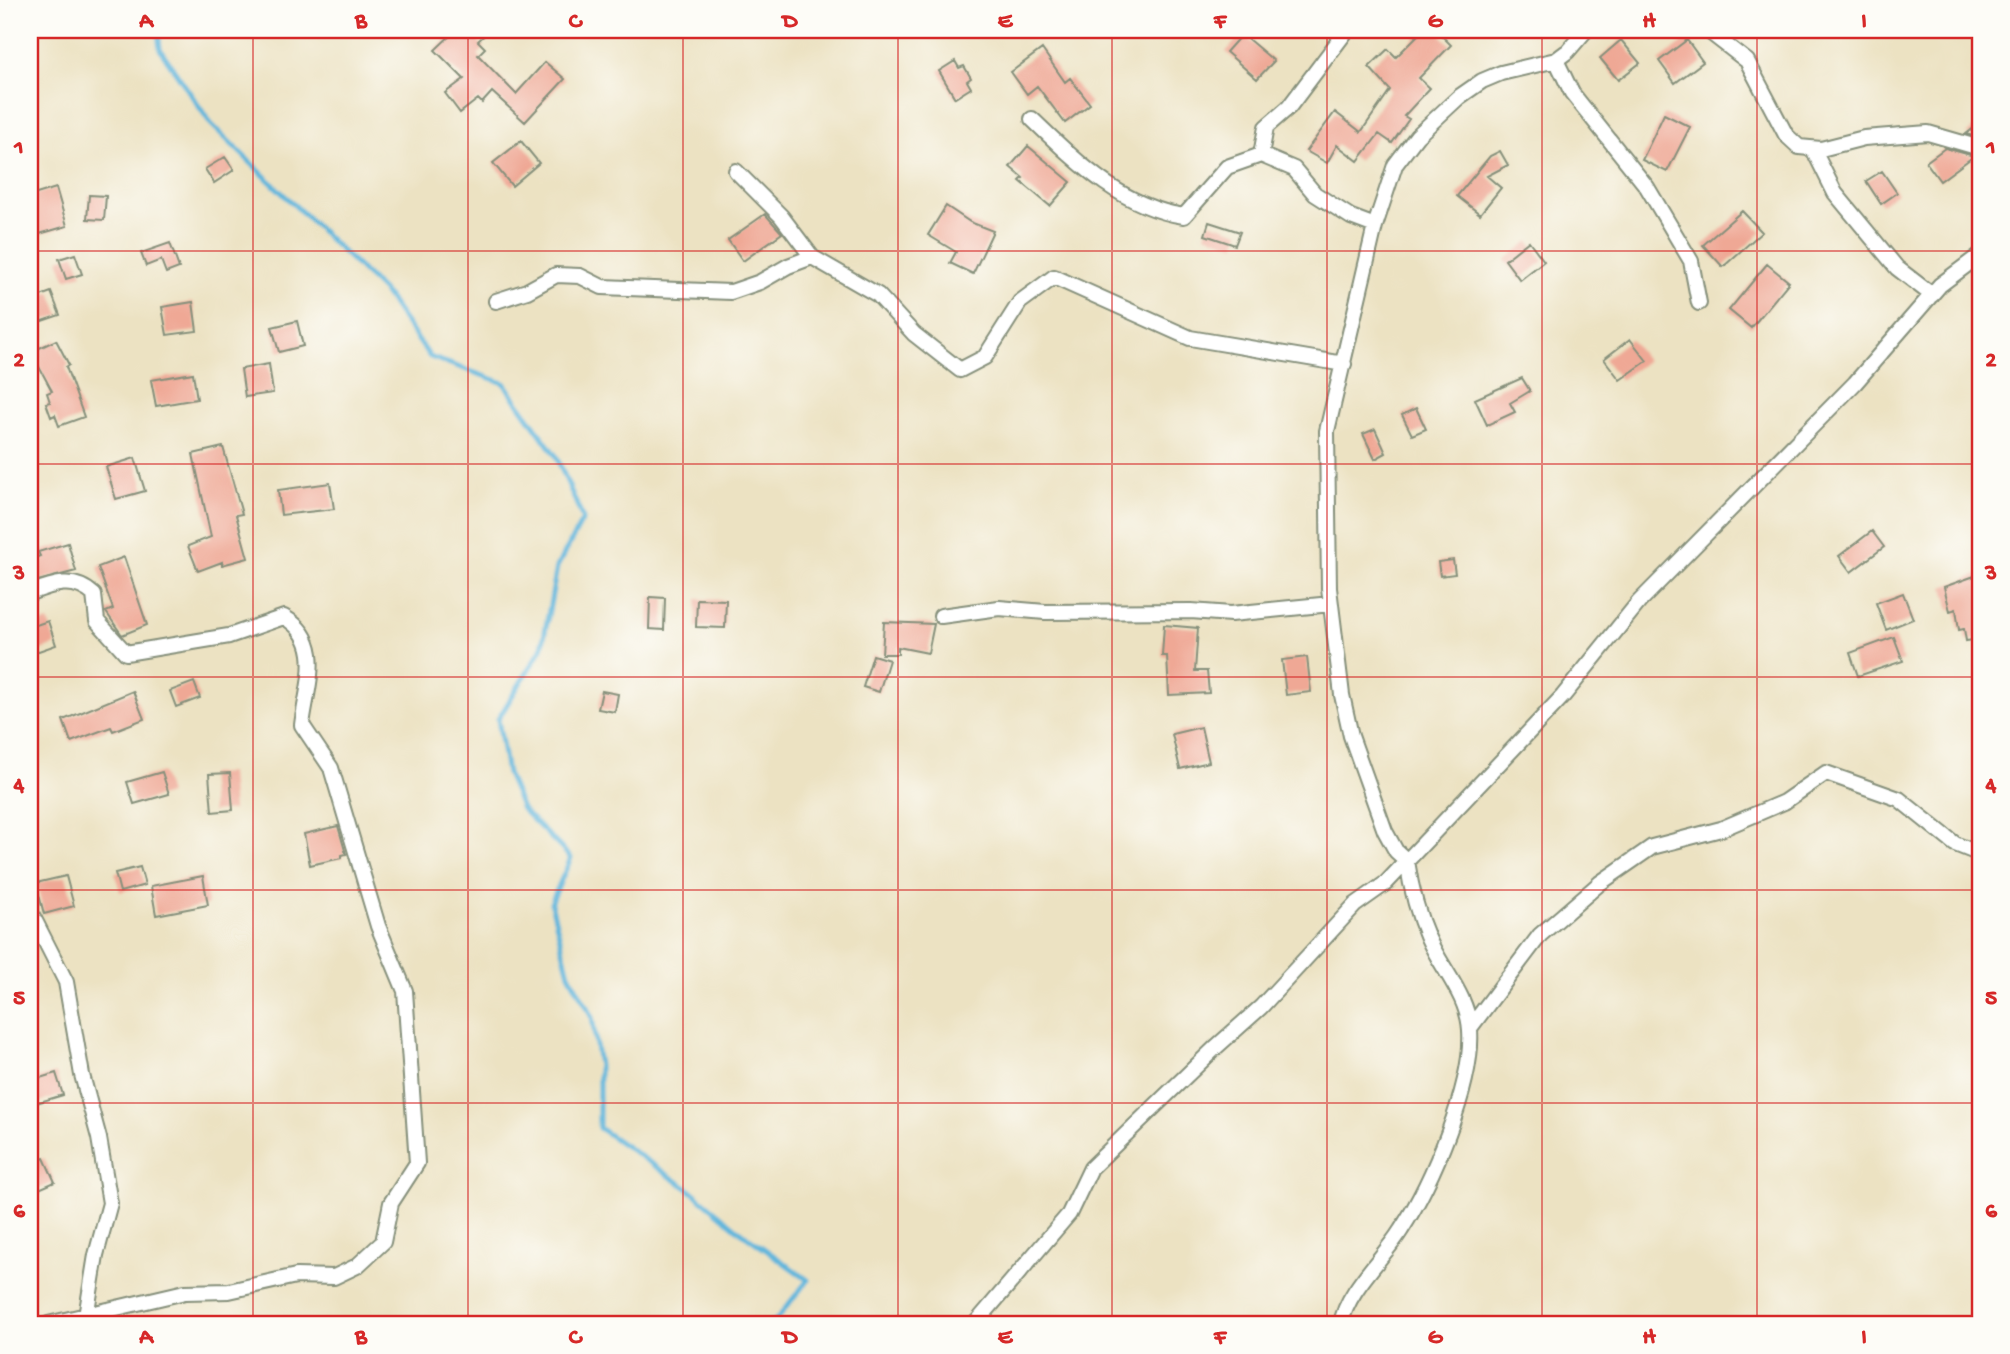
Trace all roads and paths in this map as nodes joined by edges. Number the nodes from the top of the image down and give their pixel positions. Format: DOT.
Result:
graph roads {
  1 [pos="1347,30"];
  2 [pos="1586,30"];
  3 [pos="1707,30"];
  4 [pos="1556,60"];
  5 [pos="1032,119"];
  6 [pos="1980,148"];
  7 [pos="1813,149"];
  8 [pos="1261,155"];
  9 [pos="736,171"];
  10 [pos="1376,226"];
  11 [pos="1980,255"];
  12 [pos="812,257"];
  13 [pos="1932,295"];
  14 [pos="496,301"];
  15 [pos="1699,303"];
  16 [pos="1344,364"];
  17 [pos="30,593"];
  18 [pos="1331,604"];
  19 [pos="941,616"];
  20 [pos="1980,854"];
  21 [pos="1407,861"];
  22 [pos="30,898"];
  23 [pos="1470,1028"];
  24 [pos="86,1319"];
  25 [pos="48,1324"];
  26 [pos="975,1324"];
  27 [pos="1341,1324"];
  1 -- 8 [label="street"];
  2 -- 4 [label="street"];
  3 -- 7 [label="street"];
  4 -- 10 [label="street"];
  4 -- 15 [label="street"];
  5 -- 8 [label="street"];
  6 -- 7 [label="street"];
  7 -- 13 [label="street"];
  8 -- 10 [label="street"];
  9 -- 12 [label="street"];
  10 -- 16 [label="street"];
  11 -- 13 [label="street"];
  12 -- 14 [label="street"];
  12 -- 16 [label="street"];
  13 -- 21 [label="street"];
  16 -- 18 [label="street"];
  17 -- 24 [label="street"];
  18 -- 19 [label="street"];
  18 -- 21 [label="street"];
  20 -- 23 [label="street"];
  21 -- 23 [label="street"];
  21 -- 26 [label="street"];
  22 -- 24 [label="street"];
  23 -- 27 [label="street"];
  24 -- 25 [label="street"];
}
